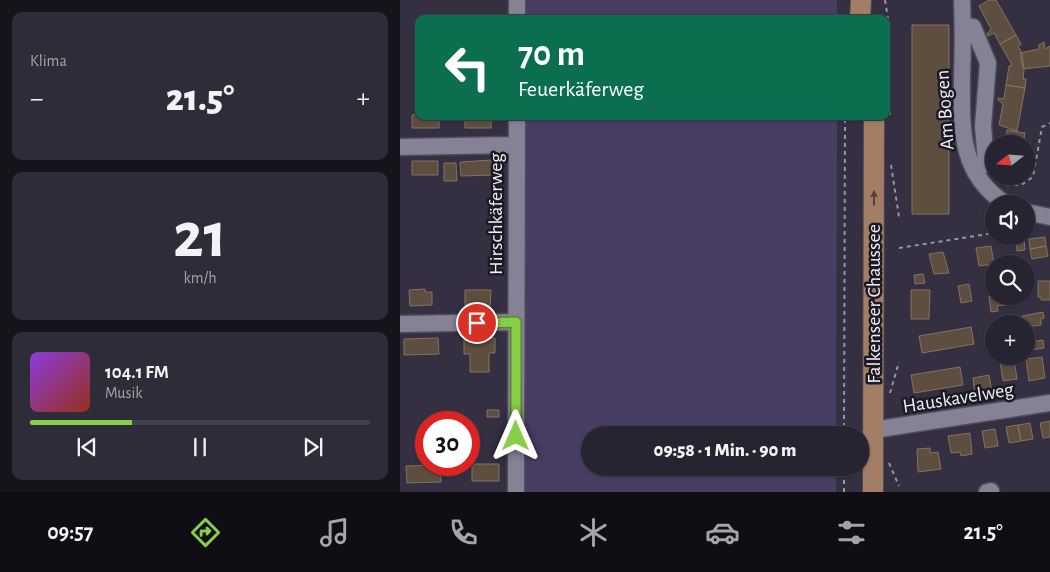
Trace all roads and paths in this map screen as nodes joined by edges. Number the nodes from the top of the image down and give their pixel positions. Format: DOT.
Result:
graph roads {
  1 [pos="517,0"];
  2 [pos="860,0"];
  3 [pos="874,0"];
  4 [pos="885,0"];
  5 [pos="962,0"];
  6 [pos="517,15"];
  7 [pos="860,15"];
  8 [pos="874,15"];
  9 [pos="887,15"];
  10 [pos="963,25"];
  11 [pos="517,120"];
  12 [pos="845,120"];
  13 [pos="860,120"];
  14 [pos="882,120"];
  15 [pos="1050,123"];
  16 [pos="517,145"];
  17 [pos="400,146"];
  18 [pos="890,158"];
  19 [pos="1035,171"];
  20 [pos="975,172"];
  21 [pos="1005,185"];
  22 [pos="1021,185"];
  23 [pos="996,195"];
  24 [pos="1035,214"];
  25 [pos="899,217"];
  26 [pos="1050,217"];
  27 [pos="985,234"];
  28 [pos="898,248"];
  29 [pos="516,322"];
  30 [pos="400,324"];
  31 [pos="898,362"];
  32 [pos="889,395"];
  33 [pos="1050,404"];
  34 [pos="856,426"];
  35 [pos="856,426"];
  36 [pos="856,426"];
  37 [pos="869,430"];
  38 [pos="844,476"];
  39 [pos="859,476"];
  40 [pos="868,476"];
  41 [pos="516,492"];
  42 [pos="844,492"];
  43 [pos="859,492"];
  44 [pos="873,492"];
  1 -- 6 [label="street"];
  2 -- 7 [label="main road"];
  3 -- 8 [label="main road"];
  4 -- 9 [label="path"];
  5 -- 10 [label="street, Am Bogen"];
  10 -- 20 [label="street, Am Bogen"];
  10 -- 20 [label="street"];
  11 -- 16 [label="street, Hirschkäferweg"];
  12 -- 35 [label="path"];
  13 -- 36 [label="main road, Falkenseer Chaussee"];
  34 -- 14 [label="main road, Falkenseer Chaussee, one-way"];
  15 -- 19 [label="path"];
  16 -- 17 [label="street"];
  16 -- 29 [label="street, Hirschkäferweg"];
  18 -- 25 [label="path"];
  20 -- 23 [label="street, Am Bogen"];
  21 -- 22 [label="path"];
  24 -- 26 [label="street"];
  27 -- 28 [label="path"];
  29 -- 30 [label="street"];
  29 -- 41 [label="street, Hirschkäferweg"];
  31 -- 32 [label="path"];
  33 -- 37 [label="street, Hauskavelweg"];
  38 -- 42 [label="path"];
  39 -- 43 [label="main road"];
  40 -- 44 [label="main road, Falkenseer Chaussee"];
}
